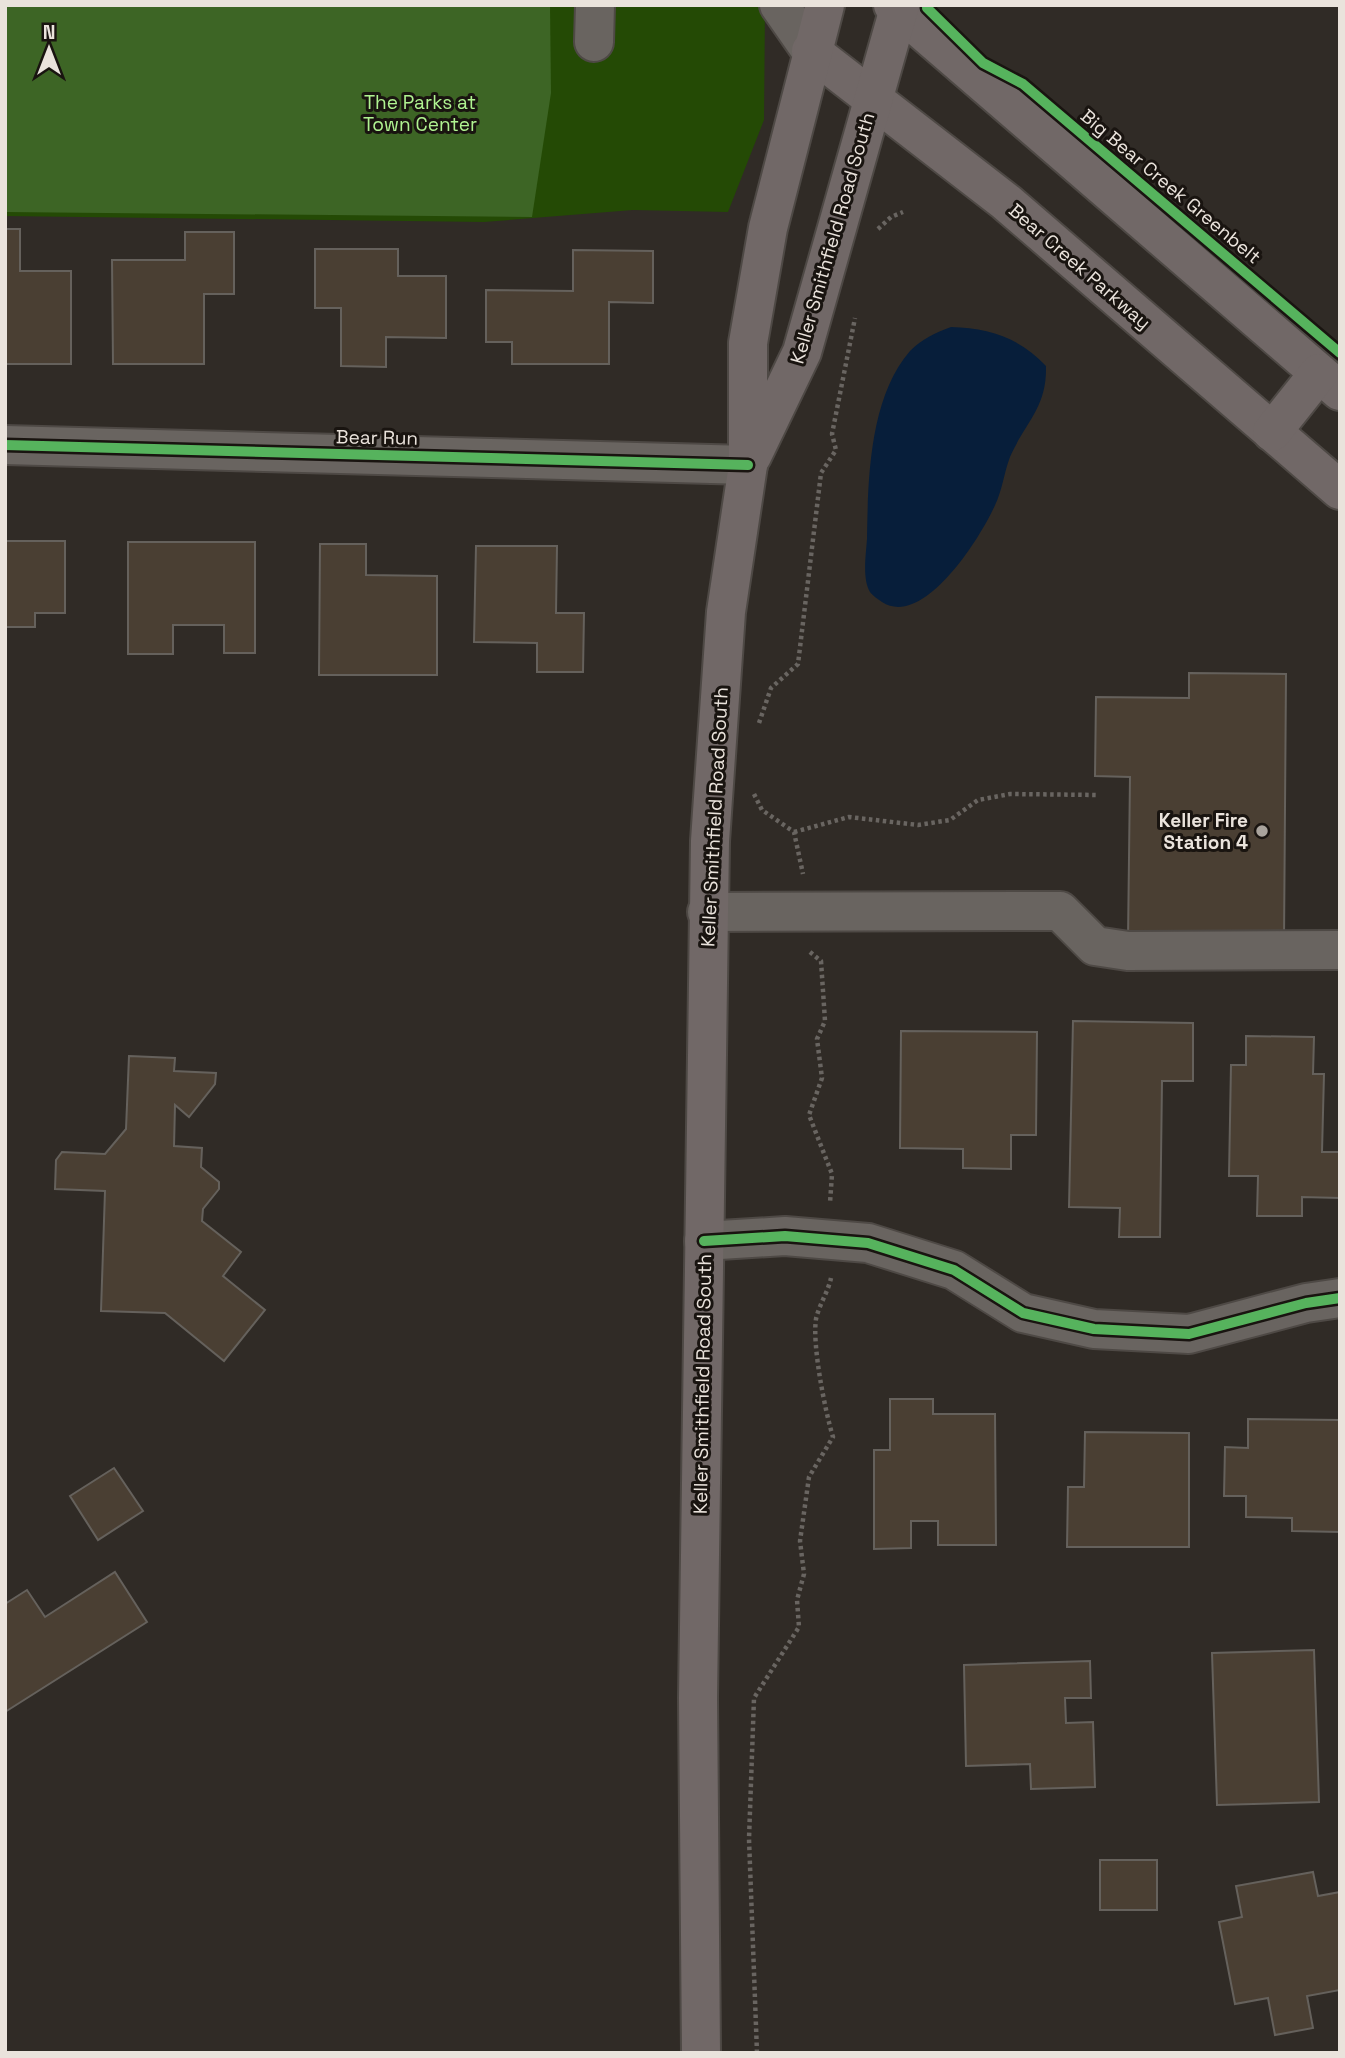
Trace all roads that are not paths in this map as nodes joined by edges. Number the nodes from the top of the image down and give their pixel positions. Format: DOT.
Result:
graph roads {
  1 [pos="779,5"];
  2 [pos="825,5"];
  3 [pos="897,7"];
  4 [pos="811,51"];
  5 [pos="872,98"];
  6 [pos="1329,382"];
  7 [pos="1272,432"];
  8 [pos="5,445"];
  9 [pos="748,465"];
  10 [pos="1340,490"];
  11 [pos="708,912"];
  12 [pos="1340,950"];
  13 [pos="704,1241"];
  14 [pos="1340,1298"];
  15 [pos="701,2053"];
  1 -- 4 [label="street"];
  2 -- 4 [label="main road, Keller Smithfield Road South"];
  3 -- 5 [label="main road, Keller Smithfield Road South"];
  3 -- 6 [label="main road"];
  4 -- 5 [label="main road, Bear Creek Parkway"];
  4 -- 9 [label="main road, Keller Smithfield Road South"];
  5 -- 7 [label="main road, Bear Creek Parkway"];
  5 -- 9 [label="main road, Keller Smithfield Road South"];
  6 -- 7 [label="main road"];
  7 -- 10 [label="main road, Bear Creek Parkway"];
  8 -- 9 [label="street, Bear Run"];
  9 -- 11 [label="main road, Keller Smithfield Road South"];
  11 -- 12 [label="street"];
  11 -- 13 [label="main road, Keller Smithfield Road South"];
  13 -- 14 [label="street"];
  13 -- 15 [label="main road, Keller Smithfield Road South"];
}
